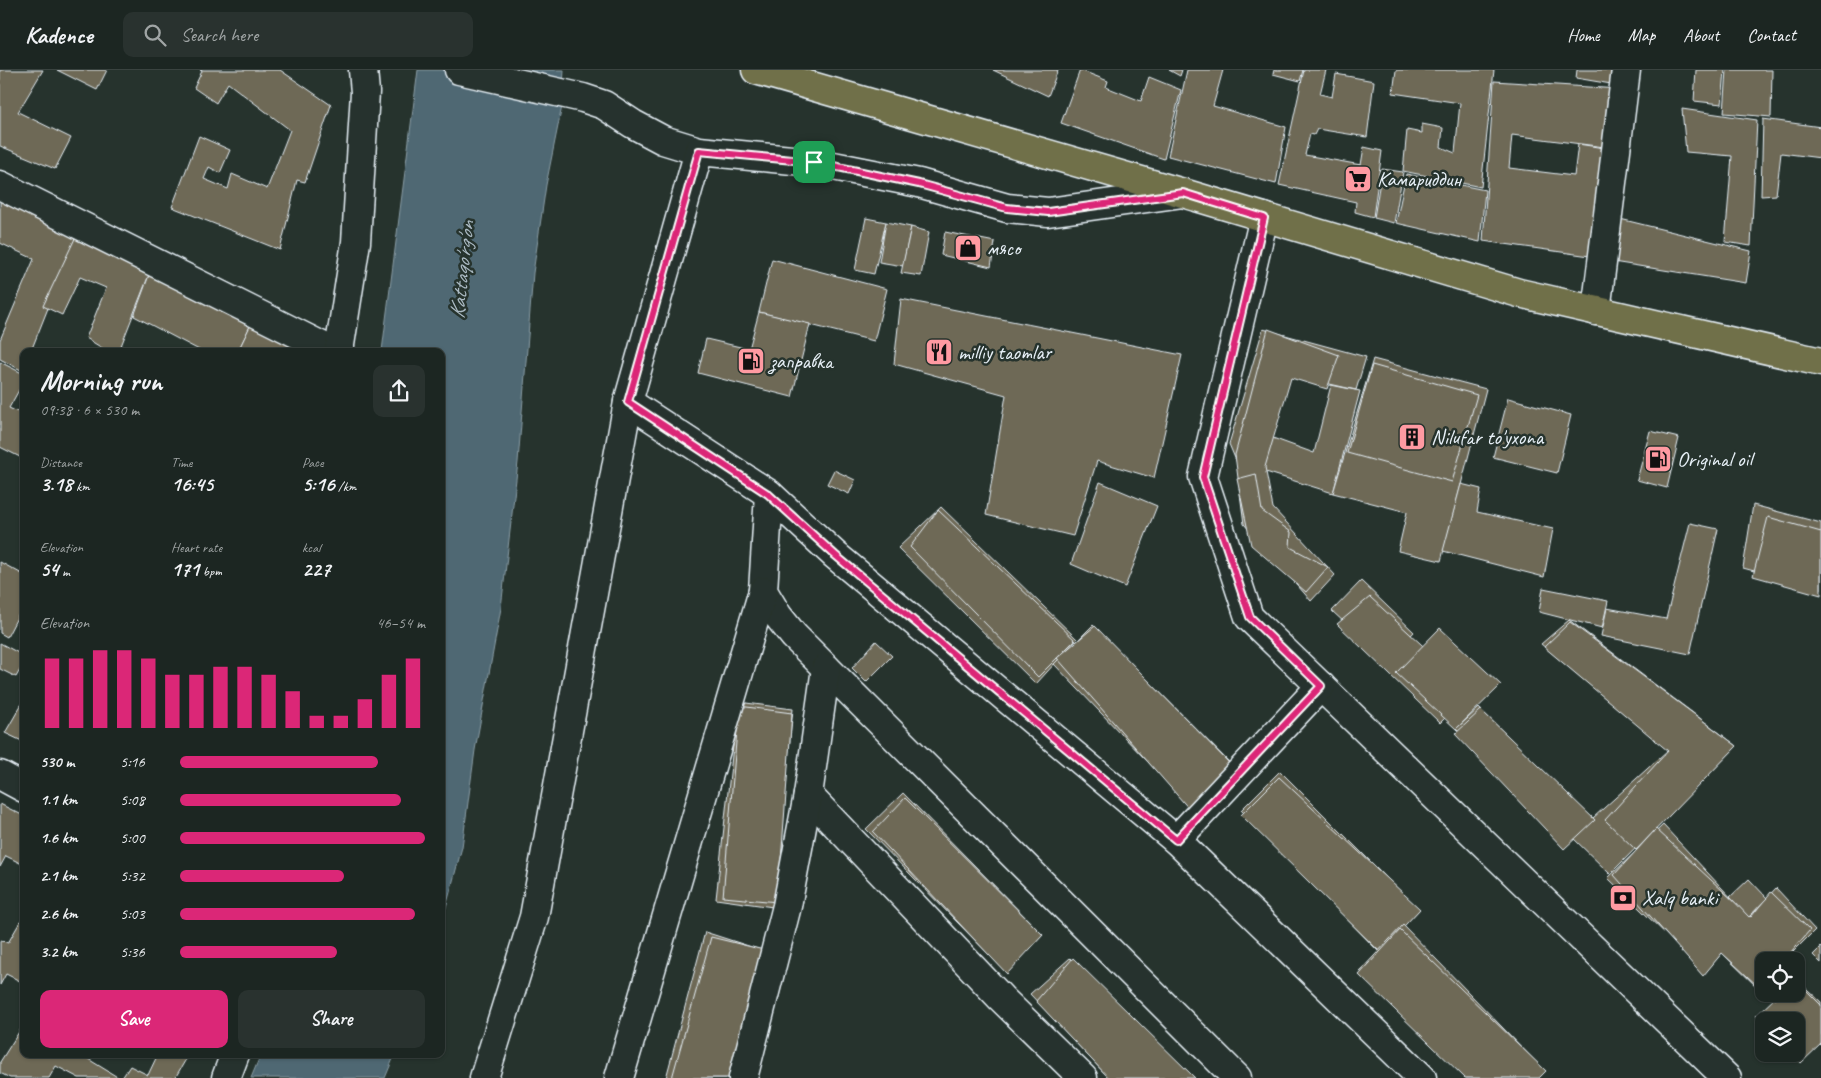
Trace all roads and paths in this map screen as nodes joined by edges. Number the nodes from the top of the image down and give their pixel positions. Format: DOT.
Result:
graph roads {
  1 [pos="363,70"];
  2 [pos="459,70"];
  3 [pos="759,70"];
  4 [pos="1626,70"];
  5 [pos="699,151"];
  6 [pos="0,184"];
  7 [pos="1183,193"];
  8 [pos="1264,218"];
  9 [pos="1596,311"];
  10 [pos="326,348"];
  11 [pos="339,348"];
  12 [pos="1821,362"];
  13 [pos="628,402"];
  14 [pos="768,494"];
  15 [pos="763,591"];
  16 [pos="826,668"];
  17 [pos="1321,686"];
  18 [pos="0,775"];
  19 [pos="20,786"];
  20 [pos="808,795"];
  21 [pos="1176,840"];
  22 [pos="234,1058"];
  23 [pos="226,1078"];
  24 [pos="484,1078"];
  25 [pos="620,1078"];
  26 [pos="744,1078"];
  27 [pos="1083,1078"];
  28 [pos="1237,1078"];
  29 [pos="1422,1078"];
  30 [pos="1727,1078"];
  1 -- 11 [label="street"];
  2 -- 5 [label="street"];
  3 -- 7 [label="main road"];
  4 -- 9 [label="street"];
  5 -- 7 [label="street"];
  5 -- 13 [label="street"];
  6 -- 10 [label="street"];
  7 -- 8 [label="main road"];
  8 -- 9 [label="main road"];
  8 -- 17 [label="street"];
  9 -- 12 [label="main road"];
  13 -- 14 [label="street"];
  13 -- 24 [label="street"];
  14 -- 15 [label="street"];
  14 -- 21 [label="street"];
  15 -- 16 [label="street"];
  15 -- 25 [label="street"];
  16 -- 20 [label="street"];
  16 -- 28 [label="street"];
  17 -- 21 [label="street"];
  17 -- 30 [label="street"];
  18 -- 19 [label="street"];
  20 -- 26 [label="street"];
  20 -- 27 [label="street"];
  21 -- 29 [label="street"];
  22 -- 23 [label="street"];
}
